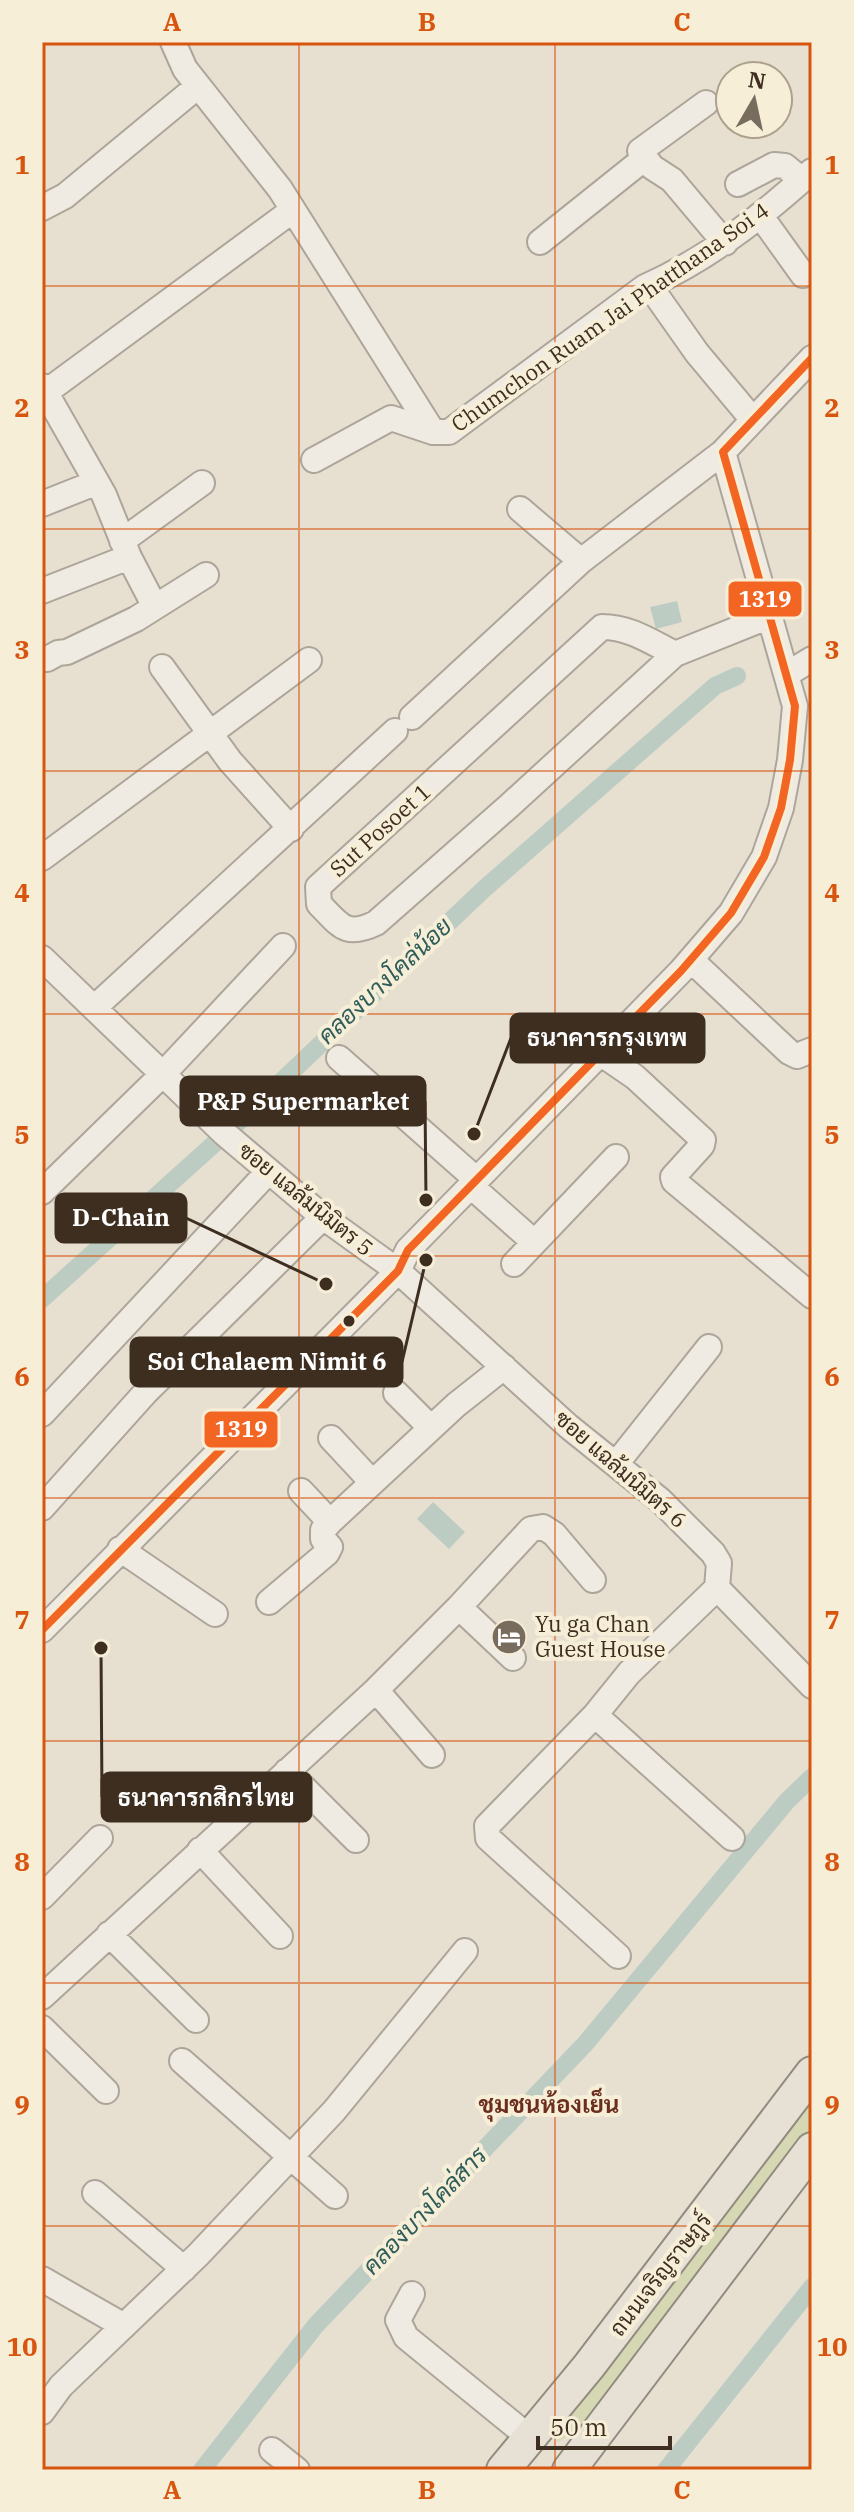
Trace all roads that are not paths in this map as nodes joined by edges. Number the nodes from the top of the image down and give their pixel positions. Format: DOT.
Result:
graph roads {
  1 [pos="173,42"];
  2 [pos="198,86"];
  3 [pos="706,103"];
  4 [pos="645,158"];
  5 [pos="807,176"];
  6 [pos="738,184"];
  7 [pos="42,208"];
  8 [pos="293,210"];
  9 [pos="760,215"];
  10 [pos="540,242"];
  11 [pos="725,243"];
  12 [pos="803,275"];
  13 [pos="649,285"];
  14 [pos="812,358"];
  15 [pos="44,389"];
  16 [pos="753,420"];
  17 [pos="433,432"];
  18 [pos="723,452"];
  19 [pos="314,460"];
  20 [pos="95,483"];
  21 [pos="202,483"];
  22 [pos="42,504"];
  23 [pos="520,509"];
  24 [pos="125,549"];
  25 [pos="581,561"];
  26 [pos="206,575"];
  27 [pos="42,591"];
  28 [pos="155,607"];
  29 [pos="770,616"];
  30 [pos="675,654"];
  31 [pos="47,659"];
  32 [pos="812,659"];
  33 [pos="309,660"];
  34 [pos="162,667"];
  35 [pos="787,674"];
  36 [pos="209,732"];
  37 [pos="291,829"];
  38 [pos="42,858"];
  39 [pos="283,946"];
  40 [pos="42,958"];
  41 [pos="691,960"];
  42 [pos="94,1008"];
  43 [pos="812,1050"];
  44 [pos="600,1053"];
  45 [pos="339,1058"];
  46 [pos="163,1074"];
  47 [pos="616,1157"];
  48 [pos="268,1172"];
  49 [pos="474,1183"];
  50 [pos="42,1192"];
  51 [pos="323,1217"];
  52 [pos="534,1242"];
  53 [pos="514,1264"];
  54 [pos="398,1271"];
  55 [pos="812,1296"];
  56 [pos="709,1347"];
  57 [pos="504,1367"];
  58 [pos="396,1393"];
  59 [pos="42,1414"];
  60 [pos="431,1428"];
  61 [pos="331,1438"];
  62 [pos="616,1464"];
  63 [pos="372,1482"];
  64 [pos="301,1491"];
  65 [pos="42,1508"];
  66 [pos="330,1522"];
  67 [pos="120,1549"];
  68 [pos="593,1580"];
  69 [pos="717,1588"];
  70 [pos="269,1602"];
  71 [pos="459,1607"];
  72 [pos="215,1614"];
  73 [pos="42,1630"];
  74 [pos="513,1658"];
  75 [pos="812,1686"];
  76 [pos="376,1690"];
  77 [pos="595,1715"];
  78 [pos="432,1755"];
  79 [pos="287,1771"];
  80 [pos="100,1838"];
  81 [pos="732,1838"];
  82 [pos="356,1840"];
  83 [pos="200,1850"];
  84 [pos="42,1897"];
  85 [pos="109,1934"];
  86 [pos="280,1936"];
  87 [pos="465,1951"];
  88 [pos="618,1956"];
  89 [pos="42,1997"];
  90 [pos="196,2020"];
  91 [pos="42,2028"];
  92 [pos="182,2061"];
  93 [pos="812,2073"];
  94 [pos="106,2091"];
  95 [pos="812,2149"];
  96 [pos="289,2157"];
  97 [pos="95,2193"];
  98 [pos="335,2196"];
  99 [pos="184,2269"];
  100 [pos="42,2279"];
  101 [pos="412,2294"];
  102 [pos="124,2326"];
  103 [pos="52,2381"];
  104 [pos="42,2412"];
  105 [pos="536,2442"];
  106 [pos="272,2450"];
  107 [pos="578,2457"];
  108 [pos="297,2470"];
  109 [pos="504,2470"];
  1 -- 2 [label="street"];
  2 -- 7 [label="street"];
  2 -- 8 [label="street"];
  3 -- 4 [label="street"];
  4 -- 10 [label="street"];
  4 -- 11 [label="street"];
  5 -- 6 [label="street"];
  5 -- 9 [label="street, Chumchon Ruam Jai Phatthana Soi 4"];
  8 -- 15 [label="street"];
  8 -- 17 [label="street"];
  9 -- 11 [label="street, Chumchon Ruam Jai Phatthana Soi 4"];
  9 -- 12 [label="street"];
  11 -- 13 [label="street, Chumchon Ruam Jai Phatthana Soi 4"];
  13 -- 16 [label="street"];
  13 -- 17 [label="street, Chumchon Ruam Jai Phatthana Soi 4"];
  14 -- 16 [label="street"];
  15 -- 20 [label="street"];
  16 -- 18 [label="street"];
  17 -- 19 [label="street, Chumchon Ruam Jai Phatthana Soi 4"];
  18 -- 25 [label="street"];
  18 -- 29 [label="street"];
  20 -- 22 [label="street"];
  20 -- 24 [label="street"];
  21 -- 24 [label="street"];
  23 -- 25 [label="street"];
  24 -- 27 [label="street"];
  24 -- 28 [label="street"];
  25 -- 37 [label="street"];
  26 -- 28 [label="street"];
  28 -- 31 [label="street"];
  29 -- 30 [label="street, Sut Posoet 1"];
  29 -- 35 [label="street"];
  30 -- 30 [label="street, Sut Posoet 1"];
  32 -- 35 [label="street"];
  33 -- 36 [label="street"];
  34 -- 36 [label="street"];
  35 -- 41 [label="street"];
  36 -- 37 [label="street"];
  36 -- 38 [label="street"];
  37 -- 42 [label="street"];
  39 -- 46 [label="street"];
  40 -- 42 [label="street, ซอย แฉล้มนิมิตร 5"];
  41 -- 43 [label="street"];
  41 -- 44 [label="street"];
  42 -- 46 [label="street, ซอย แฉล้มนิมิตร 5"];
  44 -- 49 [label="street"];
  44 -- 55 [label="street"];
  45 -- 49 [label="street"];
  46 -- 48 [label="street, ซอย แฉล้มนิมิตร 5"];
  46 -- 50 [label="street"];
  47 -- 52 [label="street"];
  48 -- 51 [label="street, ซอย แฉล้มนิมิตร 5"];
  48 -- 59 [label="street"];
  49 -- 52 [label="street"];
  49 -- 54 [label="street"];
  51 -- 54 [label="street, ซอย แฉล้มนิมิตร 5"];
  51 -- 65 [label="street"];
  52 -- 53 [label="street"];
  54 -- 57 [label="street, ซอย แฉล้มนิมิตร 6"];
  54 -- 67 [label="street"];
  56 -- 62 [label="street"];
  57 -- 60 [label="street"];
  57 -- 62 [label="street, ซอย แฉล้มนิมิตร 6"];
  58 -- 60 [label="street"];
  60 -- 63 [label="street"];
  61 -- 63 [label="street"];
  62 -- 69 [label="street, ซอย แฉล้มนิมิตร 6"];
  63 -- 66 [label="street"];
  64 -- 66 [label="street"];
  66 -- 70 [label="street"];
  67 -- 72 [label="street"];
  67 -- 73 [label="street"];
  68 -- 71 [label="street"];
  69 -- 75 [label="street"];
  69 -- 77 [label="street"];
  71 -- 74 [label="street"];
  71 -- 76 [label="street"];
  76 -- 78 [label="street"];
  76 -- 79 [label="street"];
  77 -- 81 [label="street"];
  77 -- 88 [label="street"];
  79 -- 82 [label="street"];
  79 -- 83 [label="street"];
  80 -- 84 [label="street"];
  83 -- 85 [label="street"];
  83 -- 86 [label="street"];
  85 -- 89 [label="street"];
  85 -- 90 [label="street"];
  87 -- 96 [label="street"];
  91 -- 94 [label="street"];
  92 -- 96 [label="street"];
  93 -- 105 [label="main road, ถนนเจริญราษฎร์"];
  95 -- 107 [label="main road, ถนนเจริญราษฎร์"];
  96 -- 98 [label="street"];
  96 -- 99 [label="street"];
  97 -- 99 [label="street"];
  99 -- 102 [label="street"];
  100 -- 102 [label="street"];
  101 -- 105 [label="street"];
  102 -- 103 [label="street"];
  103 -- 104 [label="street"];
  105 -- 107 [label="main road"];
  105 -- 109 [label="main road"];
  106 -- 108 [label="street"];
}
